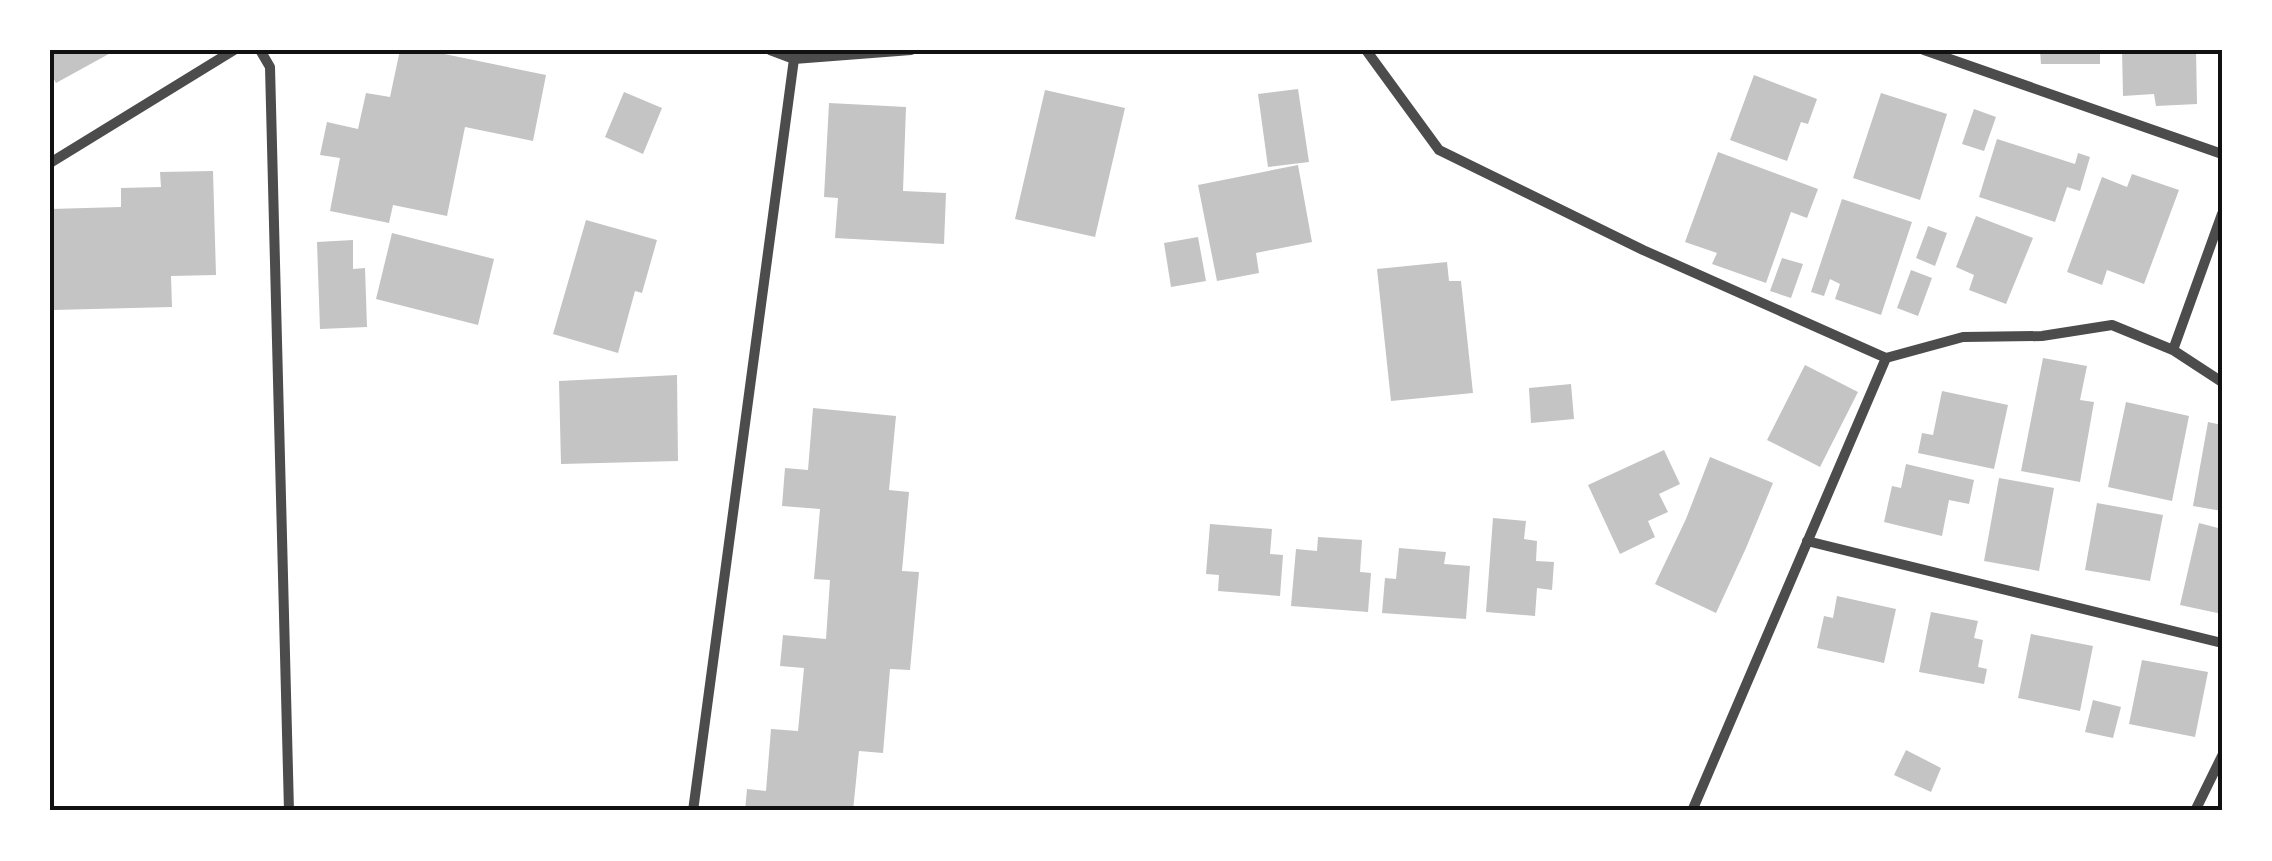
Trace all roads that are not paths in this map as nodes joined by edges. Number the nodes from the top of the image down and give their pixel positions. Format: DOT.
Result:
graph roads {
  1 [pos="234,50"];
  2 [pos="260,50"];
  3 [pos="770,50"];
  4 [pos="911,50"];
  5 [pos="1366,50"];
  6 [pos="1924,50"];
  7 [pos="794,59"];
  8 [pos="2222,154"];
  9 [pos="50,162"];
  10 [pos="2222,214"];
  11 [pos="2173,350"];
  12 [pos="1886,358"];
  13 [pos="2222,382"];
  14 [pos="1806,542"];
  15 [pos="2222,643"];
  16 [pos="2222,756"];
  17 [pos="290,811"];
  18 [pos="694,811"];
  19 [pos="1692,811"];
  20 [pos="2195,811"];
  1 -- 9 [label="street"];
  2 -- 17 [label="street"];
  3 -- 7 [label="street"];
  4 -- 7 [label="street"];
  5 -- 12 [label="street"];
  6 -- 8 [label="street"];
  7 -- 18 [label="street"];
  10 -- 11 [label="street"];
  11 -- 12 [label="street"];
  11 -- 13 [label="street"];
  12 -- 14 [label="street"];
  14 -- 15 [label="street"];
  14 -- 19 [label="street"];
  16 -- 20 [label="street"];
}
